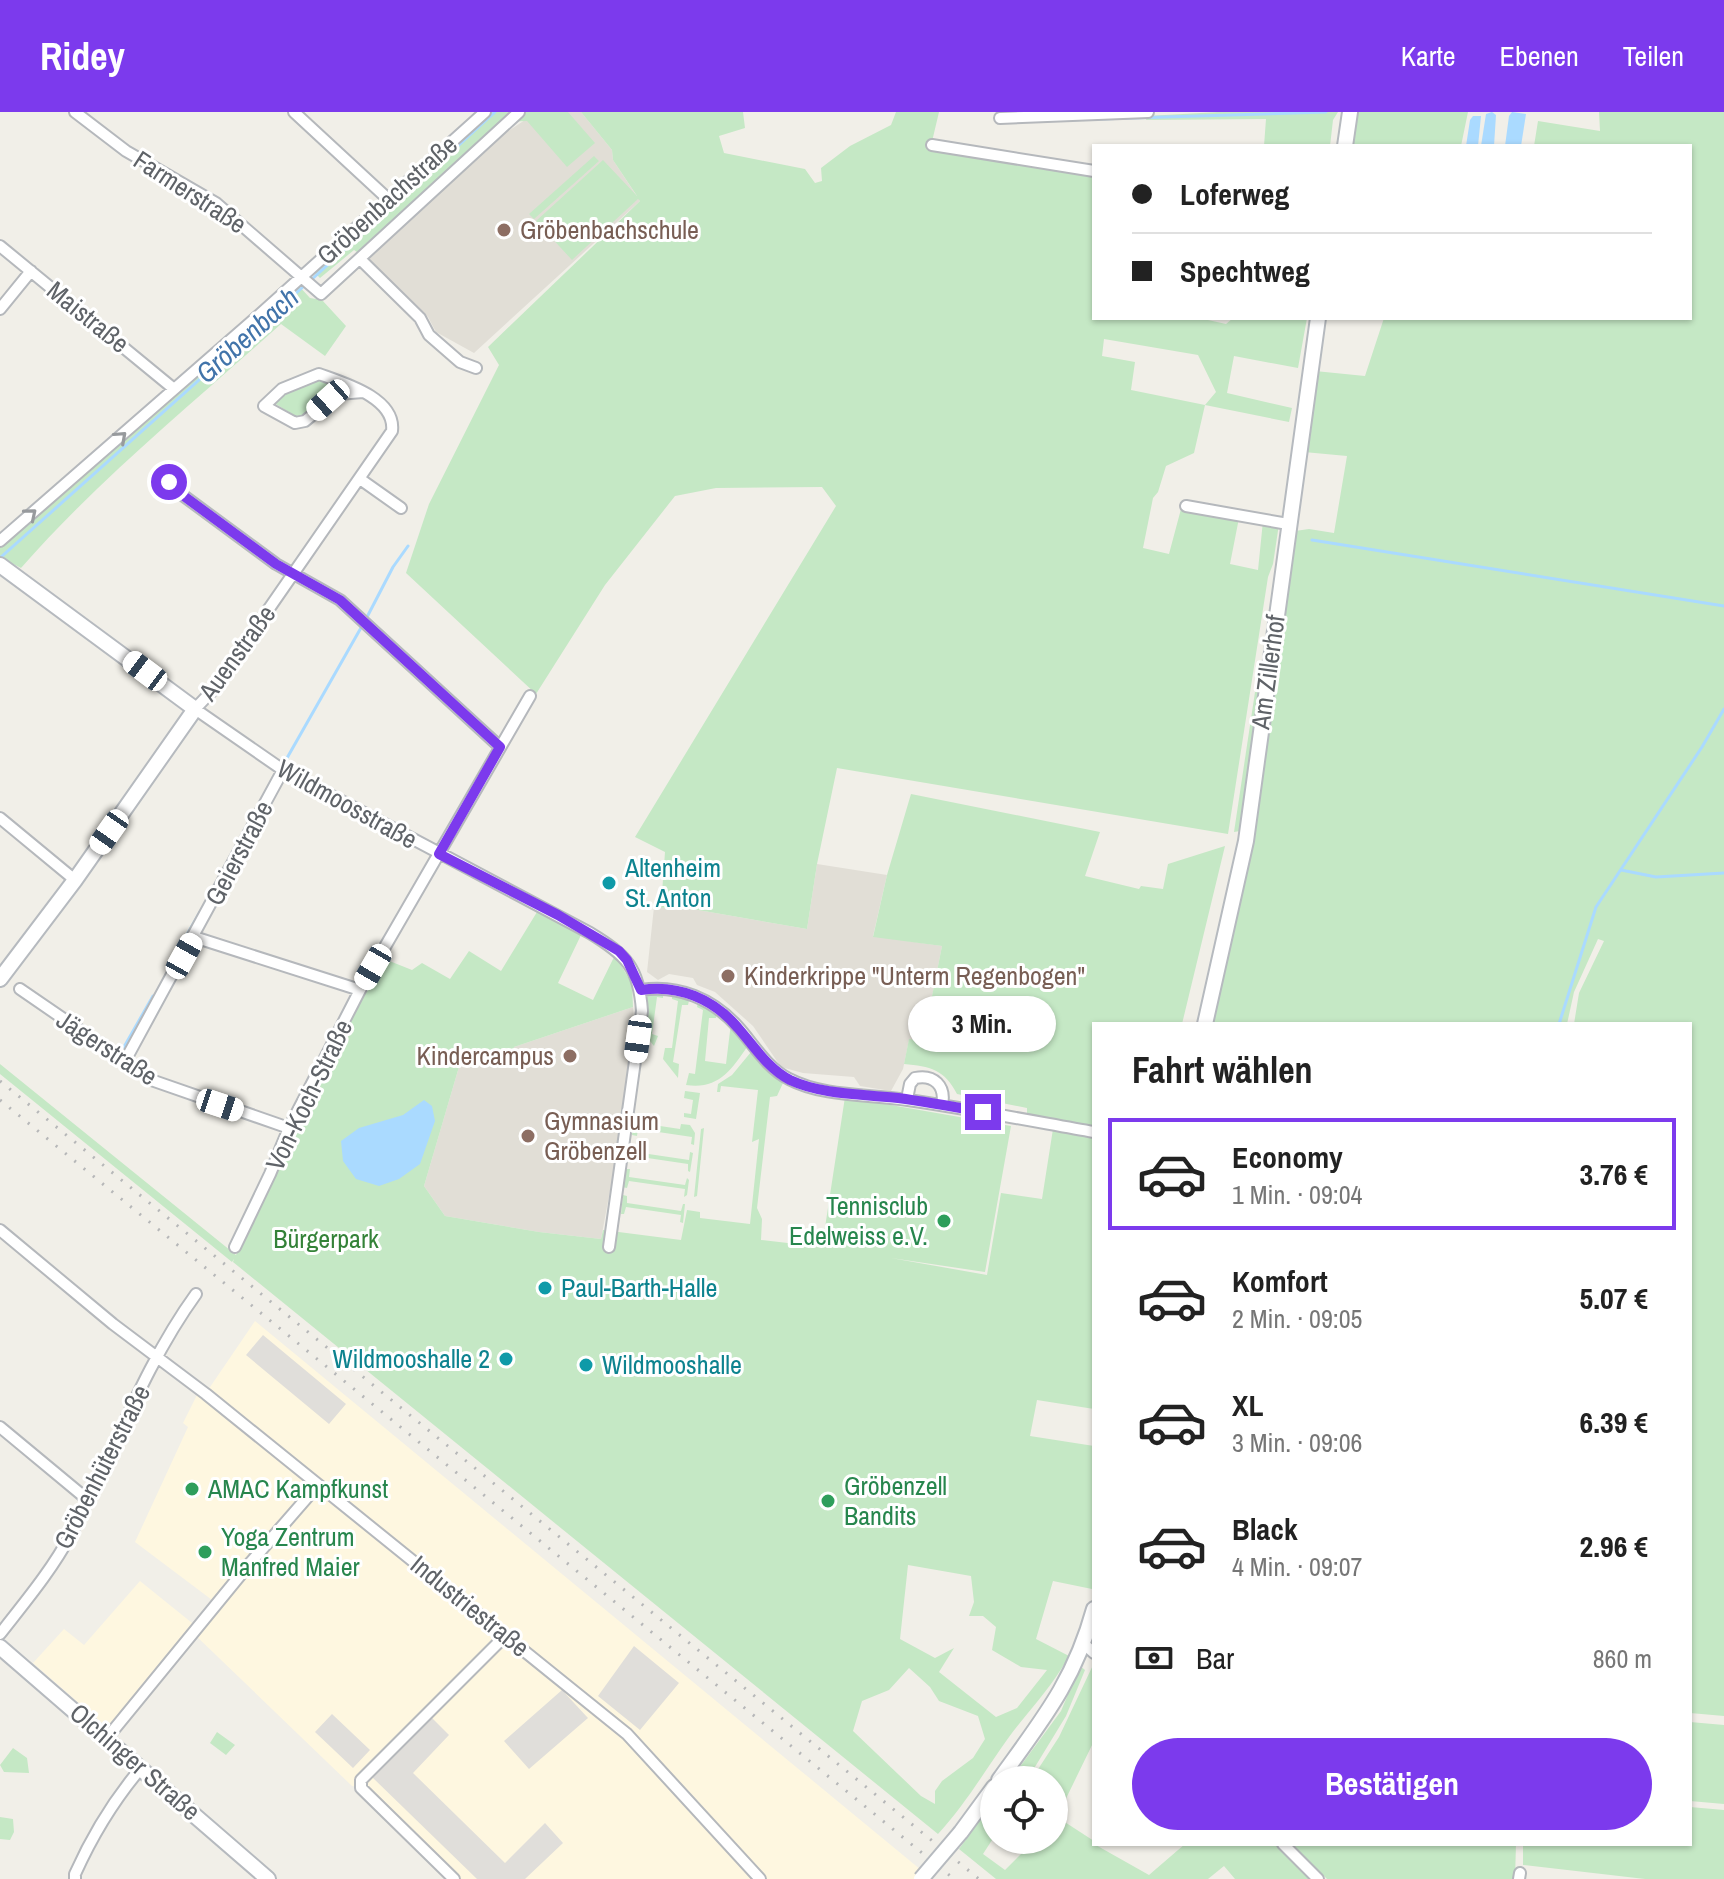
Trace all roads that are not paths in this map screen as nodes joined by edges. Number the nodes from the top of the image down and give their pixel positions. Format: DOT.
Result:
graph roads {
  1 [pos="75,112"];
  2 [pos="294,112"];
  3 [pos="485,112"];
  4 [pos="519,112"];
  5 [pos="1148,112"];
  6 [pos="1350,112"];
  7 [pos="1000,118"];
  8 [pos="1345,144"];
  9 [pos="932,145"];
  10 [pos="1092,171"];
  11 [pos="388,199"];
  12 [pos="0,246"];
  13 [pos="360,259"];
  14 [pos="31,271"];
  15 [pos="309,283"];
  16 [pos="0,309"];
  17 [pos="1318,320"];
  18 [pos="476,368"];
  19 [pos="174,389"];
  20 [pos="363,392"];
  21 [pos="360,479"];
  22 [pos="169,482"];
  23 [pos="1186,506"];
  24 [pos="401,508"];
  25 [pos="1288,524"];
  26 [pos="0,541"];
  27 [pos="1,566"];
  28 [pos="294,573"];
  29 [pos="530,696"];
  30 [pos="195,709"];
  31 [pos="500,747"];
  32 [pos="283,770"];
  33 [pos="0,818"];
  34 [pos="439,854"];
  35 [pos="75,880"];
  36 [pos="194,937"];
  37 [pos="0,979"];
  38 [pos="20,989"];
  39 [pos="360,990"];
  40 [pos="641,990"];
  41 [pos="1205,1022"];
  42 [pos="125,1061"];
  43 [pos="907,1099"];
  44 [pos="942,1105"];
  45 [pos="289,1128"];
  46 [pos="1092,1132"];
  47 [pos="0,1230"];
  48 [pos="235,1247"];
  49 [pos="609,1247"];
  50 [pos="196,1294"];
  51 [pos="158,1356"];
  52 [pos="0,1427"];
  53 [pos="318,1485"];
  54 [pos="88,1500"];
  55 [pos="1092,1625"];
  56 [pos="0,1634"];
  57 [pos="505,1636"];
  58 [pos="0,1647"];
  59 [pos="1089,1648"];
  60 [pos="107,1738"];
  61 [pos="1009,1766"];
  62 [pos="141,1768"];
  63 [pos="980,1806"];
  64 [pos="1285,1846"];
  65 [pos="75,1879"];
  66 [pos="268,1879"];
  67 [pos="454,1879"];
  68 [pos="760,1879"];
  69 [pos="921,1879"];
  70 [pos="1318,1879"];
  1 -- 15 [label="street, Farmerstraße"];
  2 -- 11 [label="street"];
  3 -- 11 [label="street, Gröbenbachstraße"];
  4 -- 13 [label="street"];
  5 -- 7 [label="street"];
  6 -- 8 [label="street"];
  9 -- 10 [label="street"];
  11 -- 15 [label="street, Gröbenbachstraße"];
  12 -- 14 [label="street, Maistraße"];
  13 -- 15 [label="street"];
  13 -- 18 [label="street"];
  14 -- 16 [label="street"];
  14 -- 19 [label="street, Maistraße"];
  15 -- 19 [label="street, Gröbenbachstraße"];
  17 -- 25 [label="street, Am Zillerhof"];
  26 -- 19 [label="street, Gröbenbachstraße, one-way"];
  20 -- 20 [label="street, Auenstraße"];
  20 -- 21 [label="street, Auenstraße"];
  21 -- 24 [label="street"];
  21 -- 28 [label="street, Auenstraße"];
  22 -- 28 [label="street"];
  23 -- 25 [label="street"];
  25 -- 41 [label="street, Am Zillerhof"];
  27 -- 30 [label="street, Wildmoosstraße"];
  28 -- 30 [label="street, Auenstraße"];
  28 -- 31 [label="street"];
  29 -- 31 [label="street, Von-Koch-Straße"];
  30 -- 32 [label="street, Wildmoosstraße"];
  30 -- 35 [label="street"];
  31 -- 34 [label="street, Von-Koch-Straße"];
  32 -- 34 [label="street, Wildmoosstraße"];
  32 -- 36 [label="street, Geierstraße"];
  33 -- 35 [label="street"];
  34 -- 39 [label="street, Von-Koch-Straße"];
  34 -- 40 [label="street, Wildmoosstraße"];
  35 -- 37 [label="street"];
  36 -- 39 [label="street"];
  36 -- 42 [label="street, Geierstraße"];
  38 -- 42 [label="street, Jägerstraße"];
  39 -- 45 [label="street, Von-Koch-Straße"];
  40 -- 43 [label="street"];
  40 -- 49 [label="street"];
  42 -- 45 [label="street, Jägerstraße"];
  43 -- 44 [label="street"];
  43 -- 44 [label="street"];
  44 -- 46 [label="street"];
  45 -- 48 [label="street, Von-Koch-Straße"];
  47 -- 51 [label="street, Industriestraße"];
  50 -- 51 [label="street, Gröbenhüterstraße"];
  51 -- 53 [label="street, Industriestraße"];
  51 -- 54 [label="street, Gröbenhüterstraße"];
  52 -- 54 [label="street"];
  53 -- 57 [label="street, Industriestraße"];
  53 -- 60 [label="street"];
  54 -- 56 [label="street, Gröbenhüterstraße"];
  55 -- 59 [label="street"];
  57 -- 67 [label="street"];
  57 -- 68 [label="street, Industriestraße"];
  58 -- 60 [label="street, Olchinger Straße"];
  59 -- 61 [label="street"];
  60 -- 62 [label="street, Olchinger Straße"];
  62 -- 65 [label="street"];
  62 -- 66 [label="street, Olchinger Straße"];
  63 -- 69 [label="street, bridge"];
  64 -- 70 [label="street"];
}
